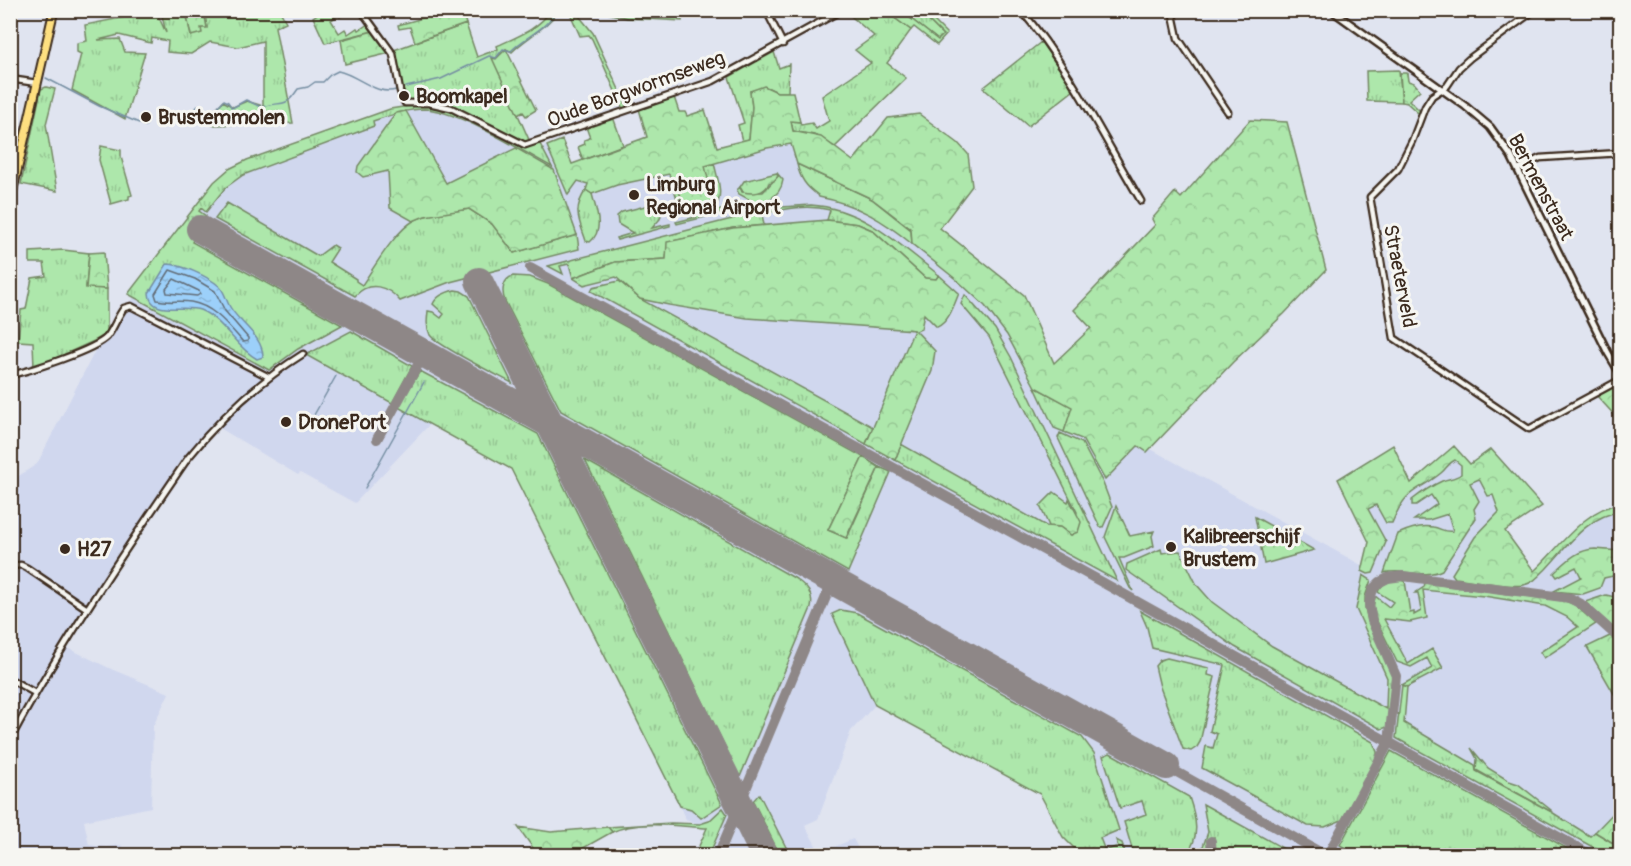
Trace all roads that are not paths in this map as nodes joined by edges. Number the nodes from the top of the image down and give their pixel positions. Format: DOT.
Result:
graph roads {
  1 [pos="54,10"];
  2 [pos="361,10"];
  3 [pos="658,10"];
  4 [pos="705,10"];
  5 [pos="766,10"];
  6 [pos="842,10"];
  7 [pos="1020,10"];
  8 [pos="1172,10"];
  9 [pos="1331,10"];
  10 [pos="1535,10"];
  11 [pos="783,44"];
  12 [pos="10,79"];
  13 [pos="38,83"];
  14 [pos="1442,89"];
  15 [pos="1228,112"];
  16 [pos="1620,153"];
  17 [pos="1518,169"];
  18 [pos="10,201"];
  19 [pos="1141,201"];
  20 [pos="303,354"];
  21 [pos="1620,373"];
  22 [pos="10,375"];
  23 [pos="269,377"];
  24 [pos="1620,380"];
  25 [pos="10,566"];
  26 [pos="86,608"];
  27 [pos="10,679"];
  28 [pos="35,693"];
  29 [pos="10,740"];
  1 -- 13 [label="main road"];
  2 -- 11 [label="street, Oude Borgwormseweg"];
  3 -- 4 [label="main road"];
  5 -- 11 [label="street"];
  6 -- 11 [label="street, Oude Borgwormseweg"];
  7 -- 19 [label="street"];
  8 -- 15 [label="street"];
  9 -- 14 [label="street, Bermenstraat"];
  10 -- 14 [label="street"];
  12 -- 13 [label="street"];
  13 -- 18 [label="main road"];
  14 -- 17 [label="street, Bermenstraat"];
  14 -- 24 [label="street, Straeterveld"];
  16 -- 17 [label="street"];
  17 -- 21 [label="street, Bermenstraat"];
  20 -- 23 [label="street"];
  22 -- 23 [label="street"];
  23 -- 26 [label="street"];
  25 -- 26 [label="street"];
  26 -- 28 [label="street"];
  27 -- 28 [label="street"];
  28 -- 29 [label="street"];
}
